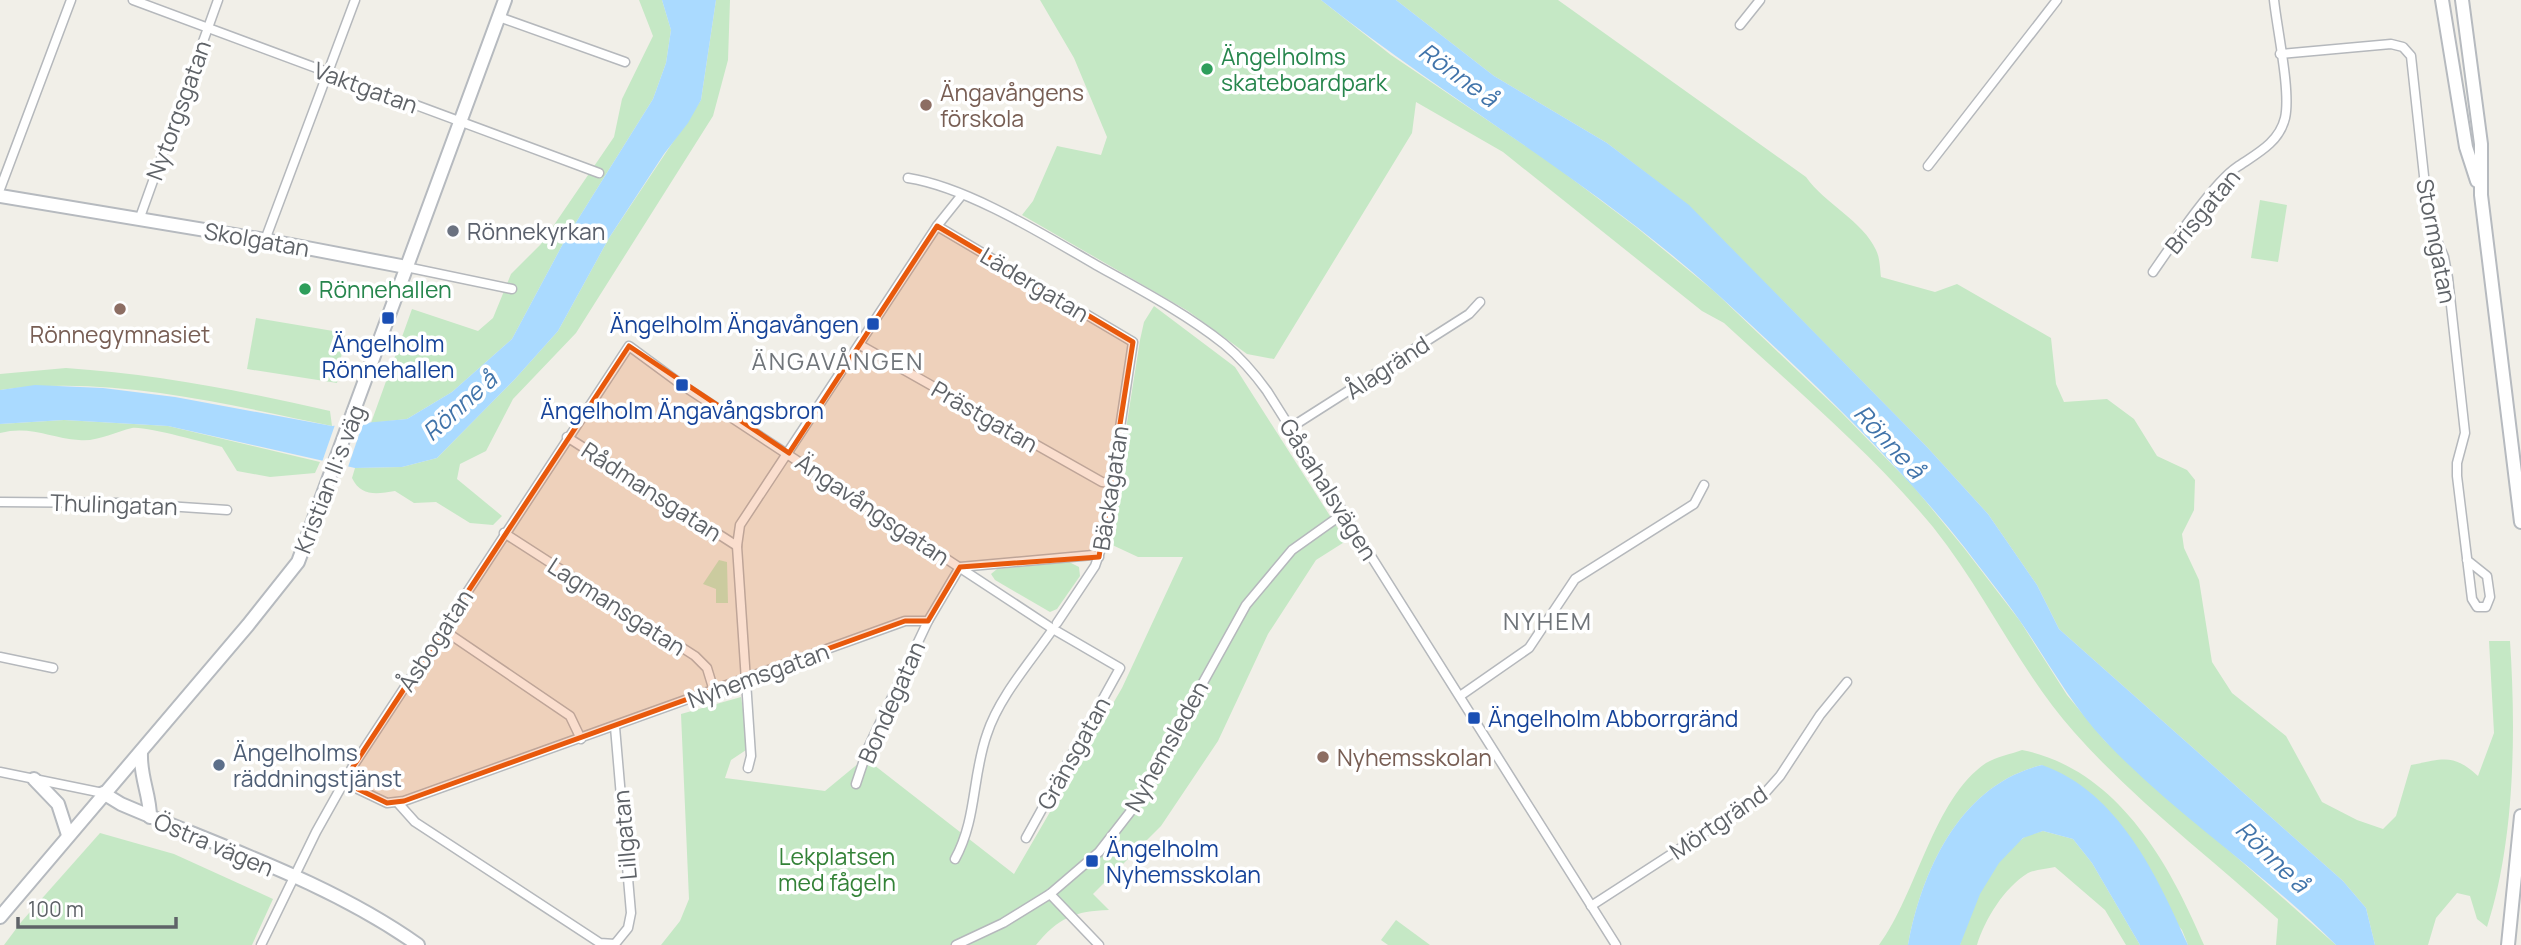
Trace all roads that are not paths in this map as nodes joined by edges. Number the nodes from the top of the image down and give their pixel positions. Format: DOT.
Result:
graph roads {
  1 [pos="71,0"];
  2 [pos="134,0"];
  3 [pos="218,0"];
  4 [pos="355,0"];
  5 [pos="505,0"];
  6 [pos="1760,0"];
  7 [pos="2057,0"];
  8 [pos="2274,0"];
  9 [pos="2442,0"];
  10 [pos="2462,0"];
  11 [pos="499,17"];
  12 [pos="1740,25"];
  13 [pos="207,27"];
  14 [pos="2280,54"];
  15 [pos="625,62"];
  16 [pos="328,73"];
  17 [pos="460,121"];
  18 [pos="1928,166"];
  19 [pos="599,173"];
  20 [pos="908,178"];
  21 [pos="0,189"];
  22 [pos="2481,195"];
  23 [pos="0,196"];
  24 [pos="961,196"];
  25 [pos="139,220"];
  26 [pos="937,226"];
  27 [pos="265,240"];
  28 [pos="406,267"];
  29 [pos="2152,272"];
  30 [pos="512,289"];
  31 [pos="1480,302"];
  32 [pos="1133,342"];
  33 [pos="860,345"];
  34 [pos="628,346"];
  35 [pos="1290,428"];
  36 [pos="567,437"];
  37 [pos="789,453"];
  38 [pos="1111,483"];
  39 [pos="1704,485"];
  40 [pos="0,502"];
  41 [pos="227,510"];
  42 [pos="1344,513"];
  43 [pos="2521,522"];
  44 [pos="504,533"];
  45 [pos="737,546"];
  46 [pos="1099,557"];
  47 [pos="2468,560"];
  48 [pos="960,567"];
  49 [pos="928,621"];
  50 [pos="1055,626"];
  51 [pos="442,629"];
  52 [pos="0,657"];
  53 [pos="53,668"];
  54 [pos="1120,668"];
  55 [pos="747,679"];
  56 [pos="1847,682"];
  57 [pos="714,691"];
  58 [pos="1460,696"];
  59 [pos="615,727"];
  60 [pos="581,739"];
  61 [pos="141,753"];
  62 [pos="748,768"];
  63 [pos="0,772"];
  64 [pos="34,779"];
  65 [pos="343,782"];
  66 [pos="856,784"];
  67 [pos="103,793"];
  68 [pos="398,803"];
  69 [pos="2521,816"];
  70 [pos="150,817"];
  71 [pos="68,835"];
  72 [pos="1026,838"];
  73 [pos="955,859"];
  74 [pos="294,876"];
  75 [pos="1050,894"];
  76 [pos="1591,906"];
  77 [pos="0,917"];
  78 [pos="261,945"];
  79 [pos="418,945"];
  80 [pos="956,945"];
  81 [pos="1099,945"];
  82 [pos="1616,945"];
  83 [pos="2508,945"];
  1 -- 21 [label="street"];
  2 -- 13 [label="street, Vaktgatan"];
  3 -- 13 [label="street, Nytorgsgatan"];
  4 -- 16 [label="street"];
  5 -- 11 [label="main road, Kristian II:s väg"];
  6 -- 12 [label="street"];
  7 -- 18 [label="street"];
  8 -- 14 [label="street, Brisgatan"];
  9 -- 22 [label="main road"];
  10 -- 22 [label="main road"];
  11 -- 15 [label="street"];
  11 -- 17 [label="main road, Kristian II:s väg"];
  13 -- 16 [label="street, Vaktgatan"];
  13 -- 25 [label="street, Nytorgsgatan"];
  14 -- 29 [label="street, Brisgatan"];
  14 -- 47 [label="street, Stormgatan"];
  16 -- 17 [label="street, Vaktgatan"];
  16 -- 27 [label="street"];
  17 -- 19 [label="street, Vaktgatan"];
  17 -- 28 [label="main road, Kristian II:s väg"];
  20 -- 24 [label="street, Gåsahalsvägen"];
  22 -- 43 [label="main road"];
  23 -- 25 [label="main road, Skolgatan"];
  24 -- 26 [label="street"];
  24 -- 35 [label="street, Gåsahalsvägen"];
  25 -- 27 [label="main road, Skolgatan"];
  26 -- 32 [label="street, Lädergatan"];
  26 -- 33 [label="street"];
  27 -- 28 [label="main road, Skolgatan"];
  28 -- 30 [label="street, Skolgatan"];
  28 -- 61 [label="main road, Kristian II:s väg"];
  31 -- 35 [label="street, Ålagränd"];
  32 -- 38 [label="street, Bäckagatan"];
  33 -- 37 [label="street"];
  33 -- 38 [label="street, Prästgatan"];
  34 -- 36 [label="street, Åsbogatan"];
  34 -- 37 [label="street, Ängavångsgatan"];
  35 -- 42 [label="street, Gåsahalsvägen"];
  36 -- 44 [label="street, Åsbogatan"];
  36 -- 45 [label="street, Rådmansgatan"];
  37 -- 45 [label="street"];
  37 -- 48 [label="street, Ängavångsgatan"];
  38 -- 46 [label="street, Bäckagatan"];
  39 -- 58 [label="street"];
  40 -- 41 [label="street, Thulingatan"];
  42 -- 58 [label="street, Gåsahalsvägen"];
  42 -- 75 [label="street, Nyhemsleden"];
  44 -- 51 [label="street, Åsbogatan"];
  44 -- 57 [label="street, Lagmansgatan"];
  45 -- 55 [label="street"];
  46 -- 48 [label="street"];
  46 -- 50 [label="street, Bäckagatan"];
  47 -- 47 [label="street, Stormgatan"];
  48 -- 49 [label="street"];
  48 -- 50 [label="street, Ängavångsgatan"];
  49 -- 55 [label="street, Nyhemsgatan"];
  49 -- 66 [label="street, Bondegatan"];
  50 -- 54 [label="street, Ängavångsgatan"];
  50 -- 73 [label="street, Bäckagatan"];
  51 -- 60 [label="street"];
  51 -- 65 [label="street, Åsbogatan"];
  52 -- 53 [label="street"];
  54 -- 72 [label="street, Gränsgatan"];
  55 -- 57 [label="street, Nyhemsgatan"];
  55 -- 62 [label="street"];
  56 -- 76 [label="street, Mörtgränd"];
  57 -- 59 [label="street, Nyhemsgatan"];
  58 -- 76 [label="street, Gåsahalsvägen"];
  59 -- 60 [label="street, Nyhemsgatan"];
  59 -- 68 [label="street, Lillgatan"];
  60 -- 68 [label="street, Nyhemsgatan"];
  61 -- 67 [label="main road, Kristian II:s väg"];
  61 -- 70 [label="main road"];
  63 -- 64 [label="street, Östra vägen"];
  64 -- 67 [label="street, Östra vägen"];
  64 -- 71 [label="main road"];
  65 -- 68 [label="street"];
  65 -- 74 [label="street, Åsbogatan"];
  67 -- 70 [label="main road, Östra vägen"];
  67 -- 71 [label="main road, Kristian II:s väg"];
  69 -- 83 [label="main road"];
  70 -- 74 [label="main road, Östra vägen"];
  71 -- 77 [label="main road, Kristian II:s väg"];
  74 -- 78 [label="street, Åsbogatan"];
  74 -- 79 [label="main road, Östra vägen"];
  75 -- 80 [label="street, Nyhemsleden"];
  75 -- 81 [label="street"];
  76 -- 82 [label="street, Gåsahalsvägen"];
}
